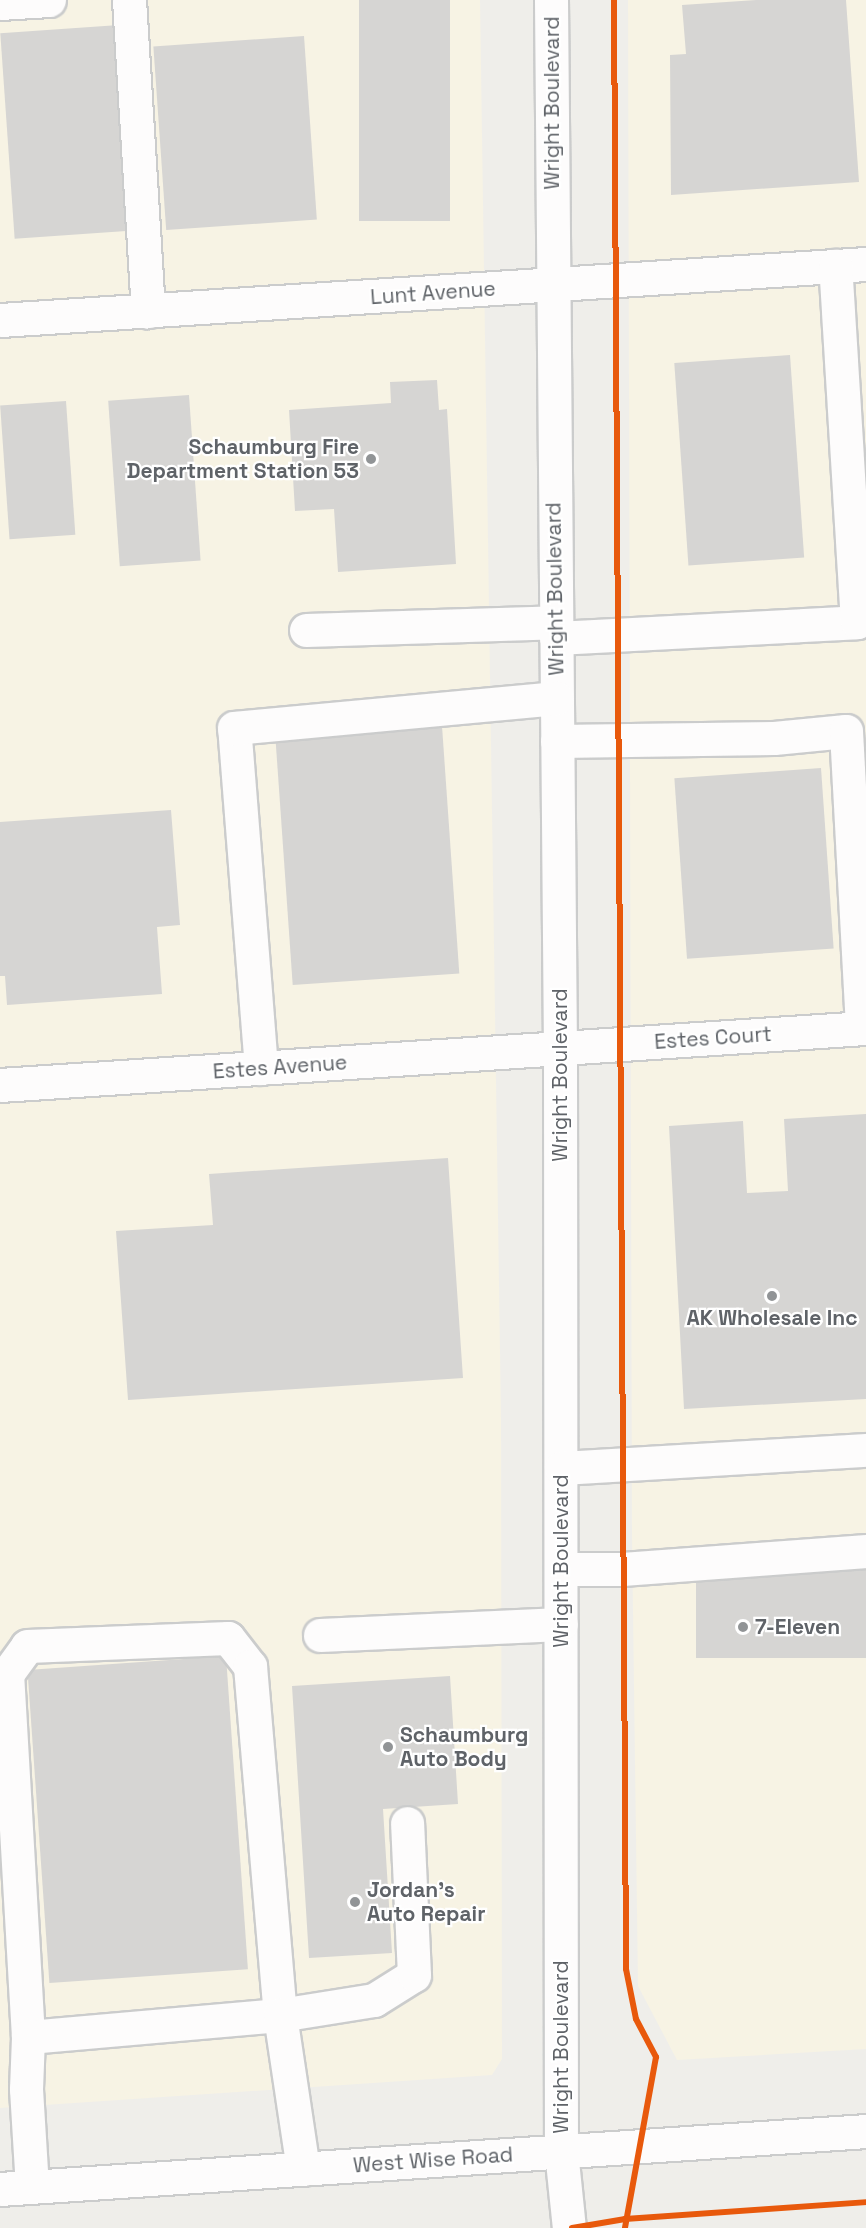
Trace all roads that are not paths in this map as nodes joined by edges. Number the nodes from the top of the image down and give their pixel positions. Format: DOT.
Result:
graph roads {
  1 [pos="50,0"];
  2 [pos="129,0"];
  3 [pos="551,0"];
  4 [pos="0,3"];
  5 [pos="856,264"];
  6 [pos="552,285"];
  7 [pos="148,311"];
  8 [pos="0,320"];
  9 [pos="306,630"];
  10 [pos="556,630"];
  11 [pos="557,698"];
  12 [pos="856,731"];
  13 [pos="557,741"];
  14 [pos="864,1028"];
  15 [pos="561,1048"];
  16 [pos="261,1068"];
  17 [pos="0,1085"];
  18 [pos="866,1450"];
  19 [pos="561,1468"];
  20 [pos="866,1551"];
  21 [pos="561,1569"];
  22 [pos="561,1624"];
  23 [pos="320,1635"];
  24 [pos="407,1823"];
  25 [pos="280,2015"];
  26 [pos="28,2037"];
  27 [pos="866,2131"];
  28 [pos="561,2151"];
  29 [pos="303,2169"];
  30 [pos="16,2188"];
  31 [pos="569,2228"];
  1 -- 4 [label="street"];
  2 -- 7 [label="street"];
  3 -- 6 [label="street, Wright Boulevard"];
  5 -- 6 [label="street, Lunt Avenue"];
  5 -- 10 [label="street"];
  6 -- 7 [label="street, Lunt Avenue"];
  6 -- 10 [label="street, Wright Boulevard"];
  7 -- 8 [label="street, Lunt Avenue"];
  9 -- 10 [label="street"];
  10 -- 11 [label="street, Wright Boulevard"];
  11 -- 13 [label="street, Wright Boulevard"];
  11 -- 16 [label="street"];
  12 -- 13 [label="street"];
  12 -- 14 [label="street"];
  13 -- 15 [label="street, Wright Boulevard"];
  14 -- 15 [label="street, Estes Court"];
  15 -- 16 [label="street, Estes Avenue"];
  15 -- 19 [label="street, Wright Boulevard"];
  16 -- 17 [label="street, Estes Avenue"];
  18 -- 19 [label="street"];
  19 -- 21 [label="street, Wright Boulevard"];
  20 -- 21 [label="street"];
  21 -- 22 [label="street, Wright Boulevard"];
  22 -- 23 [label="street"];
  22 -- 28 [label="street, Wright Boulevard"];
  24 -- 25 [label="street"];
  25 -- 26 [label="street"];
  25 -- 26 [label="street"];
  25 -- 29 [label="street"];
  26 -- 30 [label="street"];
  27 -- 28 [label="street, West Wise Road"];
  28 -- 29 [label="street, West Wise Road"];
  28 -- 31 [label="street, Wright Boulevard"];
  29 -- 30 [label="street, West Wise Road"];
}
